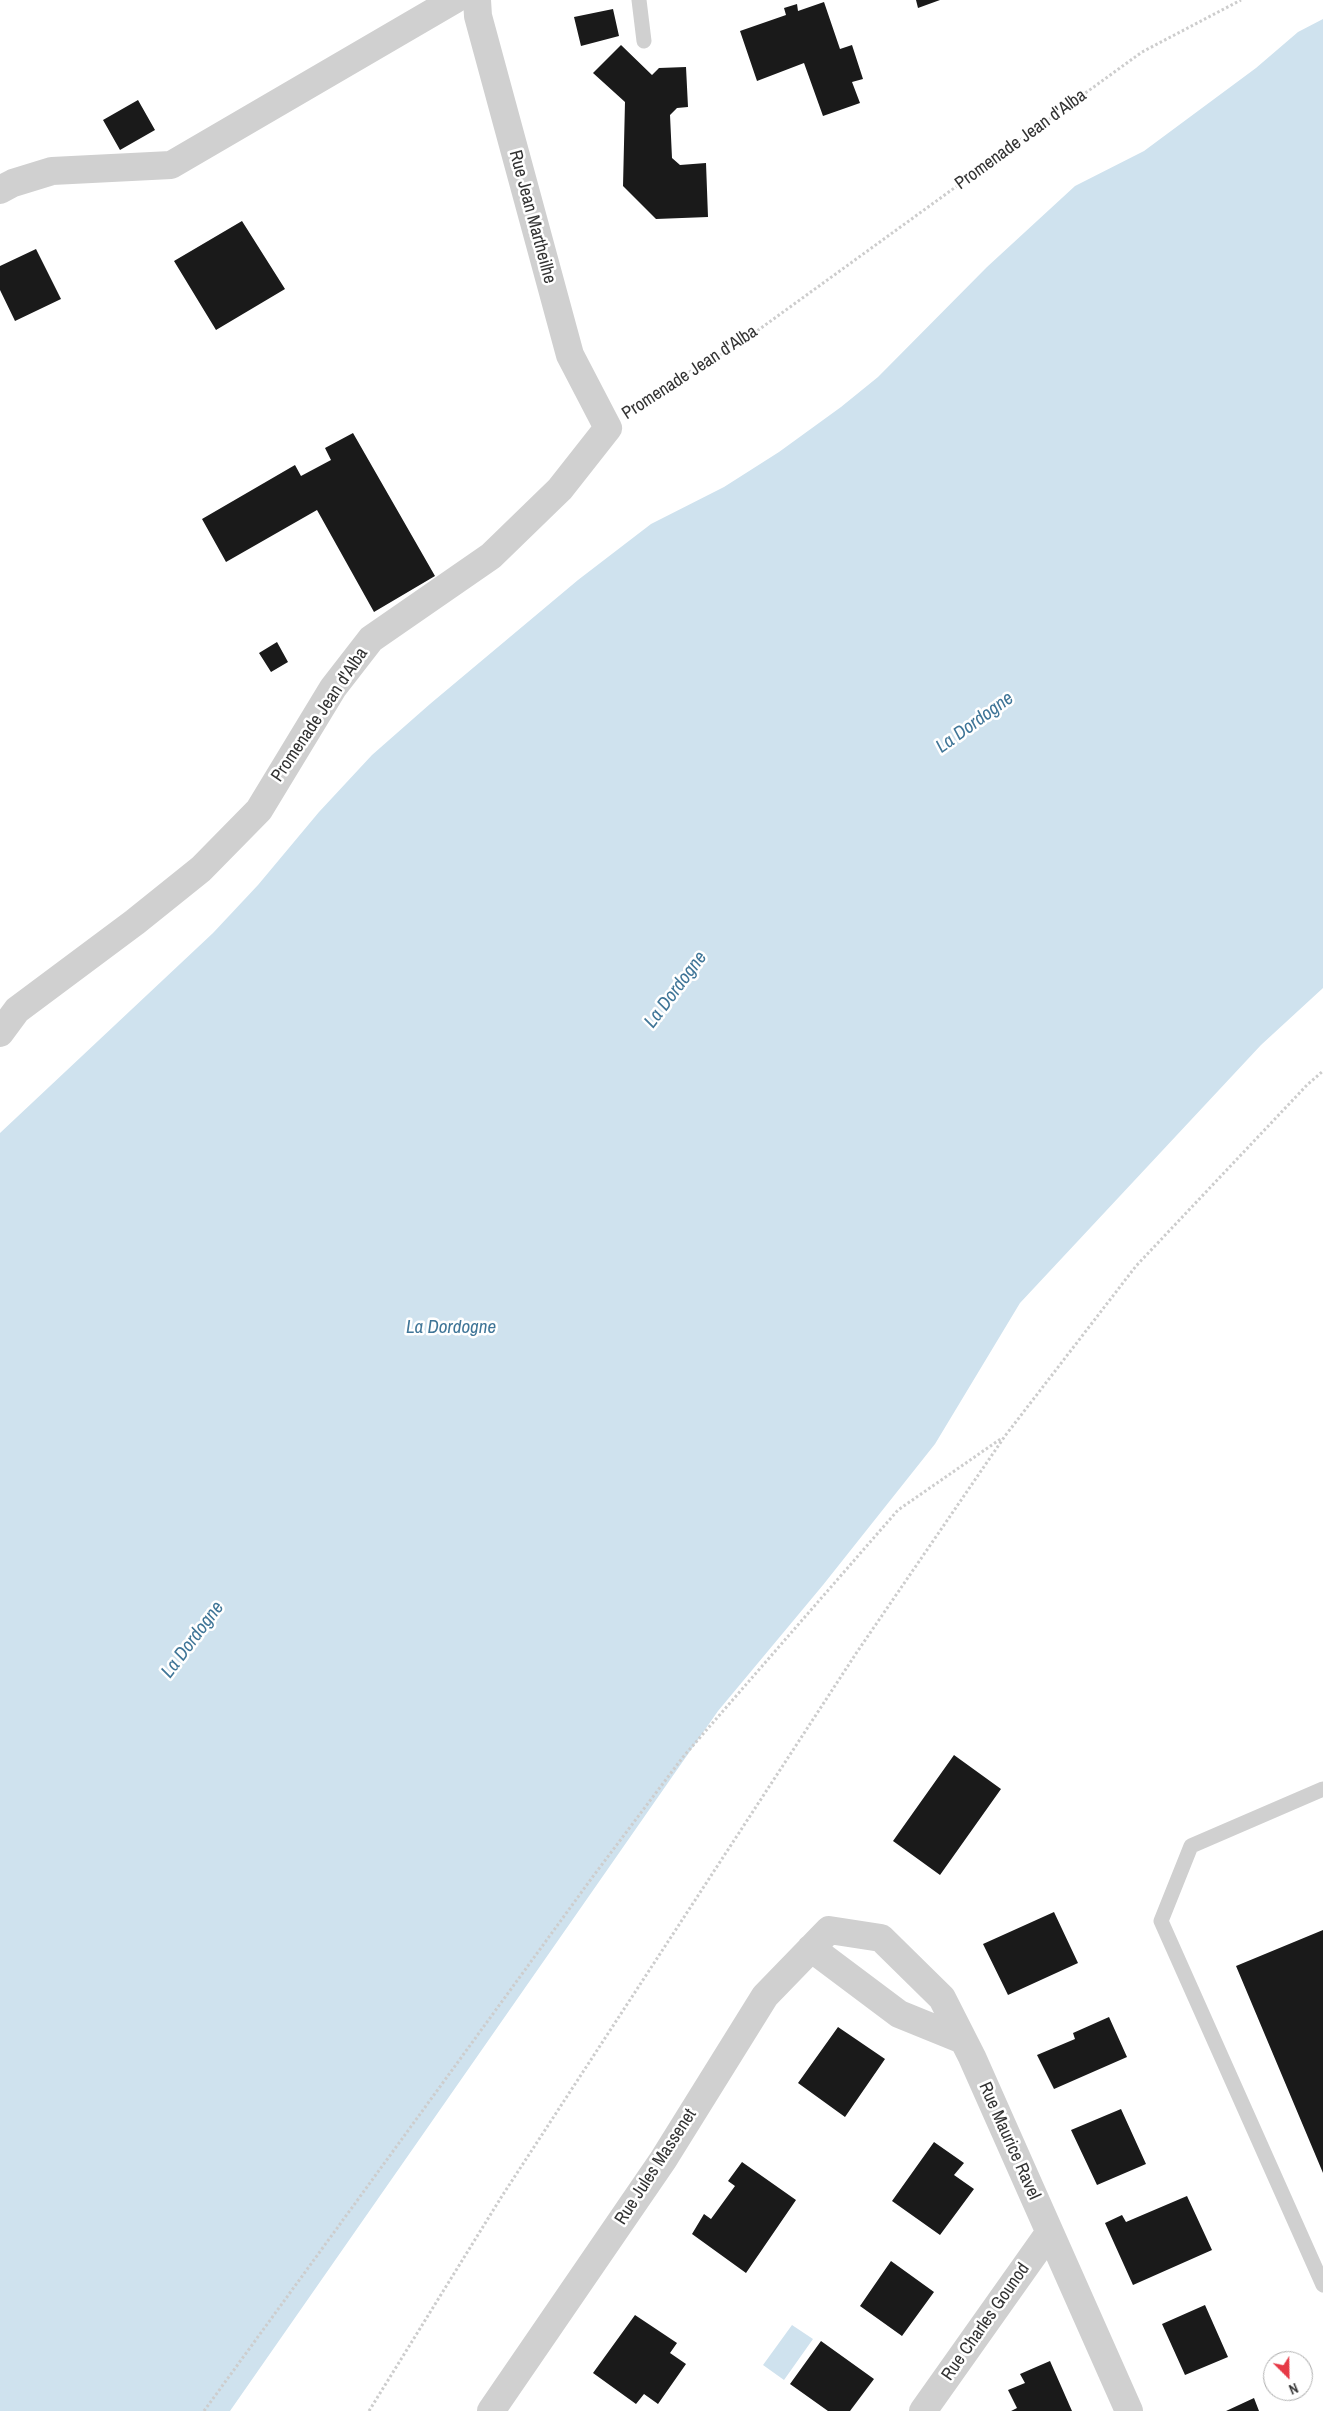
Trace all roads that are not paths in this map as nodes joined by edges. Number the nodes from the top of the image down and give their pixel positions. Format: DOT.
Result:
graph roads {
  1 [pos="454,0"];
  2 [pos="477,0"];
  3 [pos="639,0"];
  4 [pos="644,41"];
  5 [pos="0,190"];
  6 [pos="608,428"];
  7 [pos="0,1033"];
  8 [pos="1323,1789"];
  9 [pos="820,1939"];
  10 [pos="963,2040"];
  11 [pos="1049,2233"];
  12 [pos="1323,2286"];
  13 [pos="492,2411"];
  14 [pos="923,2411"];
  15 [pos="1129,2411"];
  1 -- 5 [label="street"];
  2 -- 6 [label="street, Rue Jean Martheilhe"];
  3 -- 4 [label="lane"];
  6 -- 7 [label="street, Promenade Jean d'Alba"];
  8 -- 12 [label="lane"];
  9 -- 10 [label="street"];
  9 -- 10 [label="street, Rue Maurice Ravel"];
  9 -- 13 [label="street, Rue Jules Massenet"];
  10 -- 11 [label="street, Rue Maurice Ravel"];
  11 -- 14 [label="street, Rue Charles Gounod"];
  11 -- 15 [label="street, Rue Maurice Ravel"];
}
